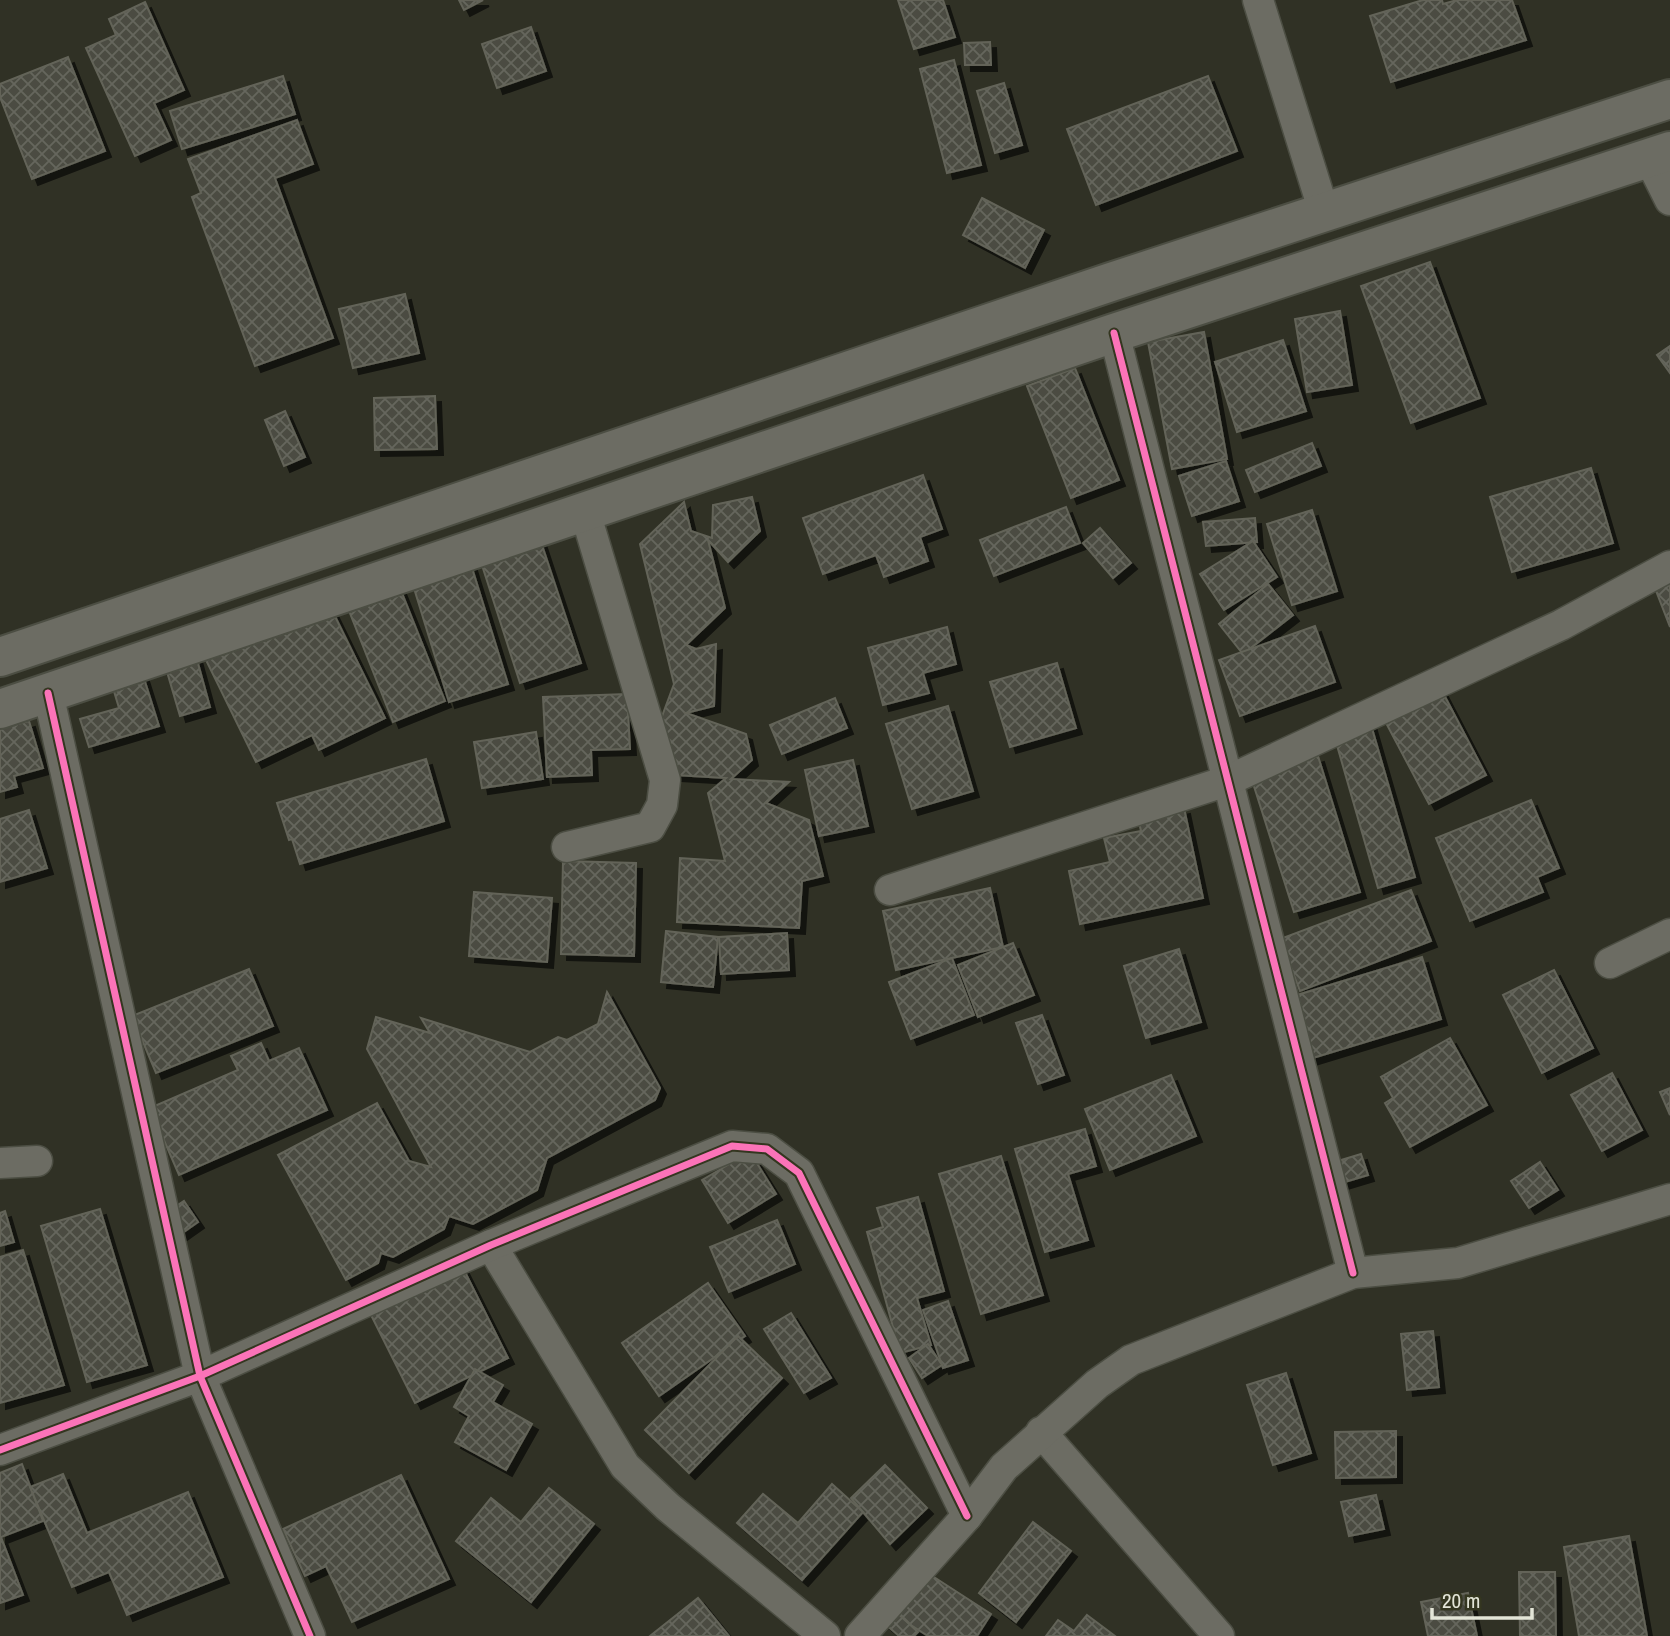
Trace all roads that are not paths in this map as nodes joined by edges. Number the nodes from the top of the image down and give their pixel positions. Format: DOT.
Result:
graph roads {
  1 [pos="1258,0"];
  2 [pos="1670,99"];
  3 [pos="1659,155"];
  4 [pos="1670,200"];
  5 [pos="1324,212"];
  6 [pos="1114,333"];
  7 [pos="585,512"];
  8 [pos="1670,566"];
  9 [pos="0,657"];
  10 [pos="48,693"];
  11 [pos="0,709"];
  12 [pos="1227,781"];
  13 [pos="567,847"];
  14 [pos="890,890"];
  15 [pos="1670,934"];
  16 [pos="1610,963"];
  17 [pos="37,1161"];
  18 [pos="0,1163"];
  19 [pos="1670,1199"];
  20 [pos="491,1245"];
  21 [pos="1353,1273"];
  22 [pos="200,1376"];
  23 [pos="1041,1432"];
  24 [pos="0,1450"];
  25 [pos="967,1516"];
  26 [pos="310,1636"];
  27 [pos="825,1636"];
  28 [pos="860,1636"];
  29 [pos="1219,1636"];
  1 -- 5 [label="street"];
  2 -- 5 [label="main road"];
  3 -- 4 [label="street"];
  3 -- 6 [label="main road"];
  5 -- 9 [label="main road"];
  6 -- 7 [label="main road"];
  6 -- 12 [label="street"];
  7 -- 10 [label="main road"];
  7 -- 13 [label="street"];
  8 -- 12 [label="street"];
  10 -- 11 [label="main road"];
  10 -- 22 [label="street"];
  12 -- 14 [label="street"];
  12 -- 21 [label="street"];
  15 -- 16 [label="street"];
  17 -- 18 [label="street"];
  19 -- 21 [label="street"];
  20 -- 22 [label="street"];
  20 -- 25 [label="street"];
  20 -- 27 [label="street"];
  21 -- 23 [label="street"];
  22 -- 24 [label="street"];
  22 -- 26 [label="street"];
  23 -- 25 [label="street"];
  23 -- 29 [label="street"];
  25 -- 28 [label="street"];
}
